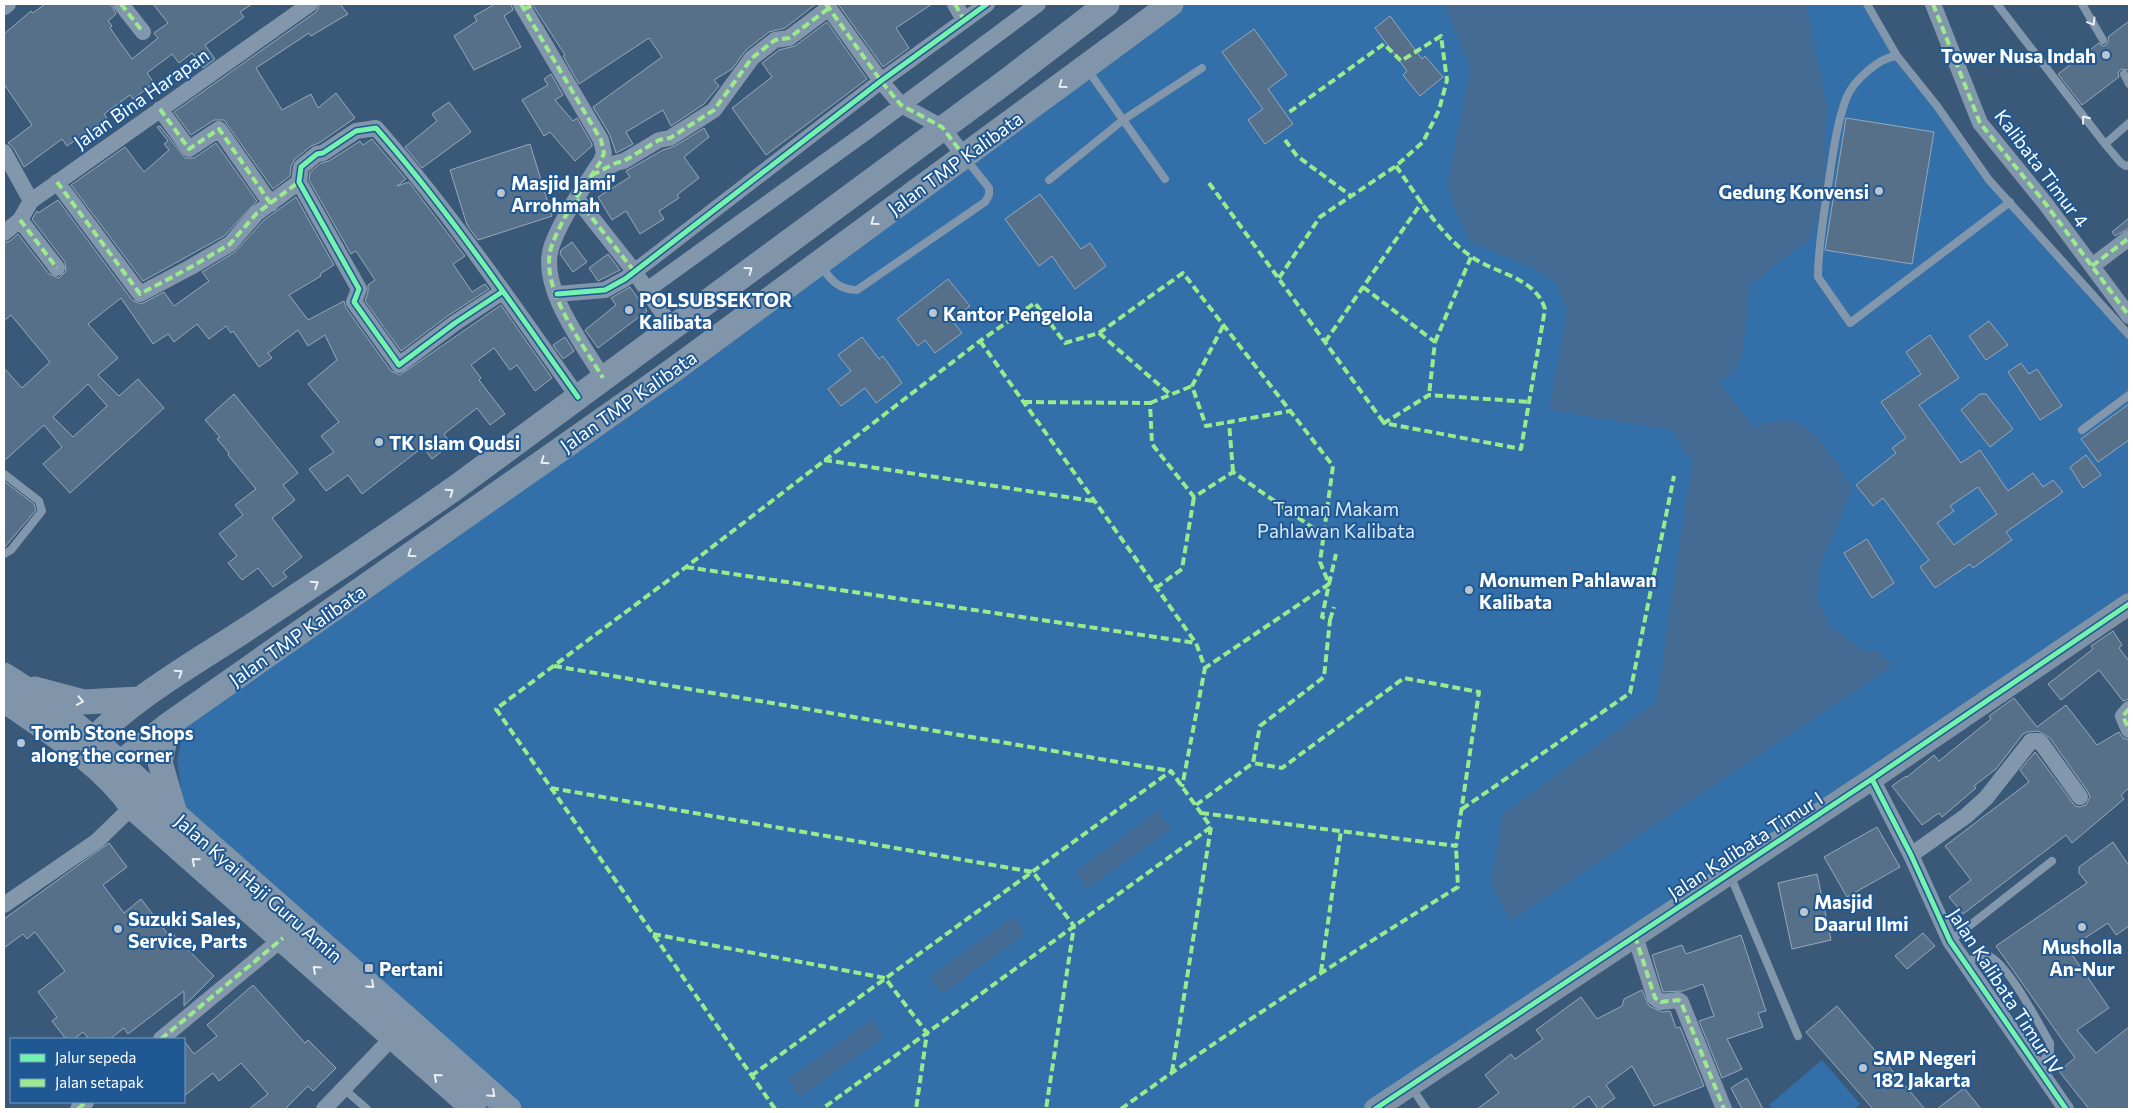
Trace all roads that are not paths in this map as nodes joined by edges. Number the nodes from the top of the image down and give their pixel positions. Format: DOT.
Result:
graph roads {
  1 [pos="8,4"];
  2 [pos="121,4"];
  3 [pos="310,4"];
  4 [pos="955,4"];
  5 [pos="987,4"];
  6 [pos="1038,4"];
  7 [pos="1171,4"];
  8 [pos="1867,4"];
  9 [pos="1933,4"];
  10 [pos="1997,4"];
  11 [pos="2082,4"];
  12 [pos="526,6"];
  13 [pos="827,6"];
  14 [pos="4,7"];
  15 [pos="1103,7"];
  16 [pos="964,20"];
  17 [pos="142,32"];
  18 [pos="1126,37"];
  19 [pos="2103,40"];
  20 [pos="1898,56"];
  21 [pos="1085,67"];
  22 [pos="1202,68"];
  23 [pos="2124,74"];
  24 [pos="881,81"];
  25 [pos="2129,84"];
  26 [pos="901,105"];
  27 [pos="160,109"];
  28 [pos="1123,120"];
  29 [pos="2129,123"];
  30 [pos="942,127"];
  31 [pos="2105,144"];
  32 [pos="4,152"];
  33 [pos="964,156"];
  34 [pos="2129,165"];
  35 [pos="592,175"];
  36 [pos="1165,179"];
  37 [pos="1049,180"];
  38 [pos="57,182"];
  39 [pos="299,182"];
  40 [pos="577,199"];
  41 [pos="30,201"];
  42 [pos="2010,202"];
  43 [pos="271,204"];
  44 [pos="20,220"];
  45 [pos="4,233"];
  46 [pos="2129,238"];
  47 [pos="2092,266"];
  48 [pos="822,267"];
  49 [pos="57,268"];
  50 [pos="634,271"];
  51 [pos="647,290"];
  52 [pos="502,292"];
  53 [pos="557,294"];
  54 [pos="2129,316"];
  55 [pos="663,333"];
  56 [pos="2129,336"];
  57 [pos="672,371"];
  58 [pos="603,378"];
  59 [pos="2129,396"];
  60 [pos="578,397"];
  61 [pos="2082,430"];
  62 [pos="4,474"];
  63 [pos="4,554"];
  64 [pos="2129,604"];
  65 [pos="8,686"];
  66 [pos="138,699"];
  67 [pos="2129,709"];
  68 [pos="168,725"];
  69 [pos="2129,730"];
  70 [pos="86,747"];
  71 [pos="113,770"];
  72 [pos="1872,779"];
  73 [pos="2080,797"];
  74 [pos="129,809"];
  75 [pos="176,816"];
  76 [pos="1911,855"];
  77 [pos="2052,861"];
  78 [pos="1730,873"];
  79 [pos="4,905"];
  80 [pos="1635,936"];
  81 [pos="1950,941"];
  82 [pos="271,948"];
  83 [pos="1965,963"];
  84 [pos="1798,1036"];
  85 [pos="162,1038"];
  86 [pos="380,1050"];
  87 [pos="2037,1068"];
  88 [pos="1410,1085"];
  89 [pos="344,1090"];
  90 [pos="324,1109"];
  91 [pos="367,1109"];
  92 [pos="474,1109"];
  93 [pos="509,1109"];
  94 [pos="1375,1109"];
  95 [pos="1426,1109"];
  96 [pos="1724,1109"];
  97 [pos="2066,1109"];
  1 -- 14 [label="street"];
  2 -- 17 [label="street"];
  3 -- 27 [label="street, Jalan Bina Harapan"];
  4 -- 16 [label="street"];
  5 -- 16 [label="street"];
  6 -- 26 [label="street"];
  7 -- 18 [label="main road, Jalan TMP Kalibata"];
  8 -- 20 [label="lane"];
  9 -- 47 [label="street, Kalibata Timur 4"];
  31 -- 10 [label="lane, one-way"];
  11 -- 19 [label="lane, one-way"];
  12 -- 35 [label="street"];
  13 -- 24 [label="street"];
  13 -- 35 [label="street"];
  15 -- 18 [label="main road"];
  15 -- 30 [label="main road, Jalan TMP Kalibata"];
  16 -- 24 [label="street"];
  18 -- 21 [label="main road, Jalan TMP Kalibata"];
  20 -- 42 [label="lane"];
  20 -- 42 [label="lane"];
  21 -- 28 [label="lane"];
  21 -- 33 [label="main road, Jalan TMP Kalibata, one-way"];
  22 -- 28 [label="lane"];
  23 -- 25 [label="lane"];
  24 -- 26 [label="street"];
  24 -- 50 [label="street"];
  26 -- 30 [label="street"];
  26 -- 51 [label="street"];
  27 -- 38 [label="street, Jalan Bina Harapan"];
  27 -- 43 [label="street"];
  28 -- 36 [label="lane"];
  28 -- 37 [label="lane"];
  29 -- 31 [label="lane"];
  30 -- 33 [label="street"];
  55 -- 30 [label="main road, Jalan TMP Kalibata, one-way"];
  31 -- 34 [label="lane"];
  32 -- 41 [label="street"];
  33 -- 48 [label="lane"];
  33 -- 57 [label="main road, Jalan TMP Kalibata, one-way"];
  35 -- 40 [label="street"];
  38 -- 41 [label="street, Jalan Bina Harapan"];
  38 -- 43 [label="street"];
  39 -- 43 [label="street"];
  39 -- 52 [label="street"];
  39 -- 52 [label="street"];
  40 -- 50 [label="street"];
  40 -- 53 [label="street"];
  41 -- 44 [label="street, Jalan Bina Harapan"];
  42 -- 56 [label="lane"];
  44 -- 45 [label="street, Jalan Bina Harapan"];
  44 -- 49 [label="street"];
  46 -- 47 [label="street"];
  47 -- 54 [label="street, Kalibata Timur 4"];
  50 -- 51 [label="street"];
  50 -- 53 [label="street"];
  51 -- 55 [label="street"];
  52 -- 60 [label="street"];
  53 -- 58 [label="street"];
  55 -- 57 [label="main road"];
  55 -- 58 [label="main road, Jalan TMP Kalibata"];
  57 -- 68 [label="main road, Jalan TMP Kalibata, one-way"];
  58 -- 60 [label="main road, Jalan TMP Kalibata"];
  59 -- 61 [label="lane"];
  66 -- 60 [label="main road, Jalan TMP Kalibata, one-way"];
  62 -- 63 [label="lane"];
  64 -- 72 [label="street, Jalan Kalibata Timur I"];
  65 -- 66 [label="main road, one-way"];
  65 -- 70 [label="main road, Jalan Kyai Haji Guru Amin"];
  66 -- 70 [label="main road, Jalan TMP Kalibata"];
  67 -- 69 [label="street"];
  68 -- 71 [label="main road, Jalan TMP Kalibata"];
  68 -- 75 [label="main road"];
  70 -- 71 [label="main road, Jalan Kyai Haji Guru Amin"];
  71 -- 74 [label="main road, Jalan Kyai Haji Guru Amin"];
  71 -- 75 [label="main road, Jalan Kyai Haji Guru Amin"];
  72 -- 76 [label="street, Jalan Kalibata Timur IV"];
  72 -- 78 [label="street, Jalan Kalibata Timur I"];
  73 -- 76 [label="street"];
  74 -- 79 [label="street"];
  82 -- 74 [label="main road, Jalan Kyai Haji Guru Amin, one-way"];
  75 -- 93 [label="main road, Jalan Kyai Haji Guru Amin, one-way"];
  76 -- 81 [label="street, Jalan Kalibata Timur IV"];
  77 -- 81 [label="lane"];
  78 -- 80 [label="street, Jalan Kalibata Timur I"];
  78 -- 84 [label="lane"];
  80 -- 88 [label="street, Jalan Kalibata Timur I"];
  80 -- 96 [label="street"];
  81 -- 83 [label="street, Jalan Kalibata Timur IV"];
  82 -- 85 [label="street"];
  86 -- 82 [label="main road, Jalan Kyai Haji Guru Amin, one-way"];
  83 -- 87 [label="street, Jalan Kalibata Timur IV"];
  83 -- 87 [label="lane"];
  86 -- 89 [label="street"];
  92 -- 86 [label="main road, Jalan Kyai Haji Guru Amin, one-way"];
  87 -- 97 [label="street, Jalan Kalibata Timur IV"];
  88 -- 94 [label="street, Jalan Kalibata Timur I"];
  88 -- 95 [label="lane"];
  89 -- 90 [label="street"];
  89 -- 91 [label="lane"];
}
